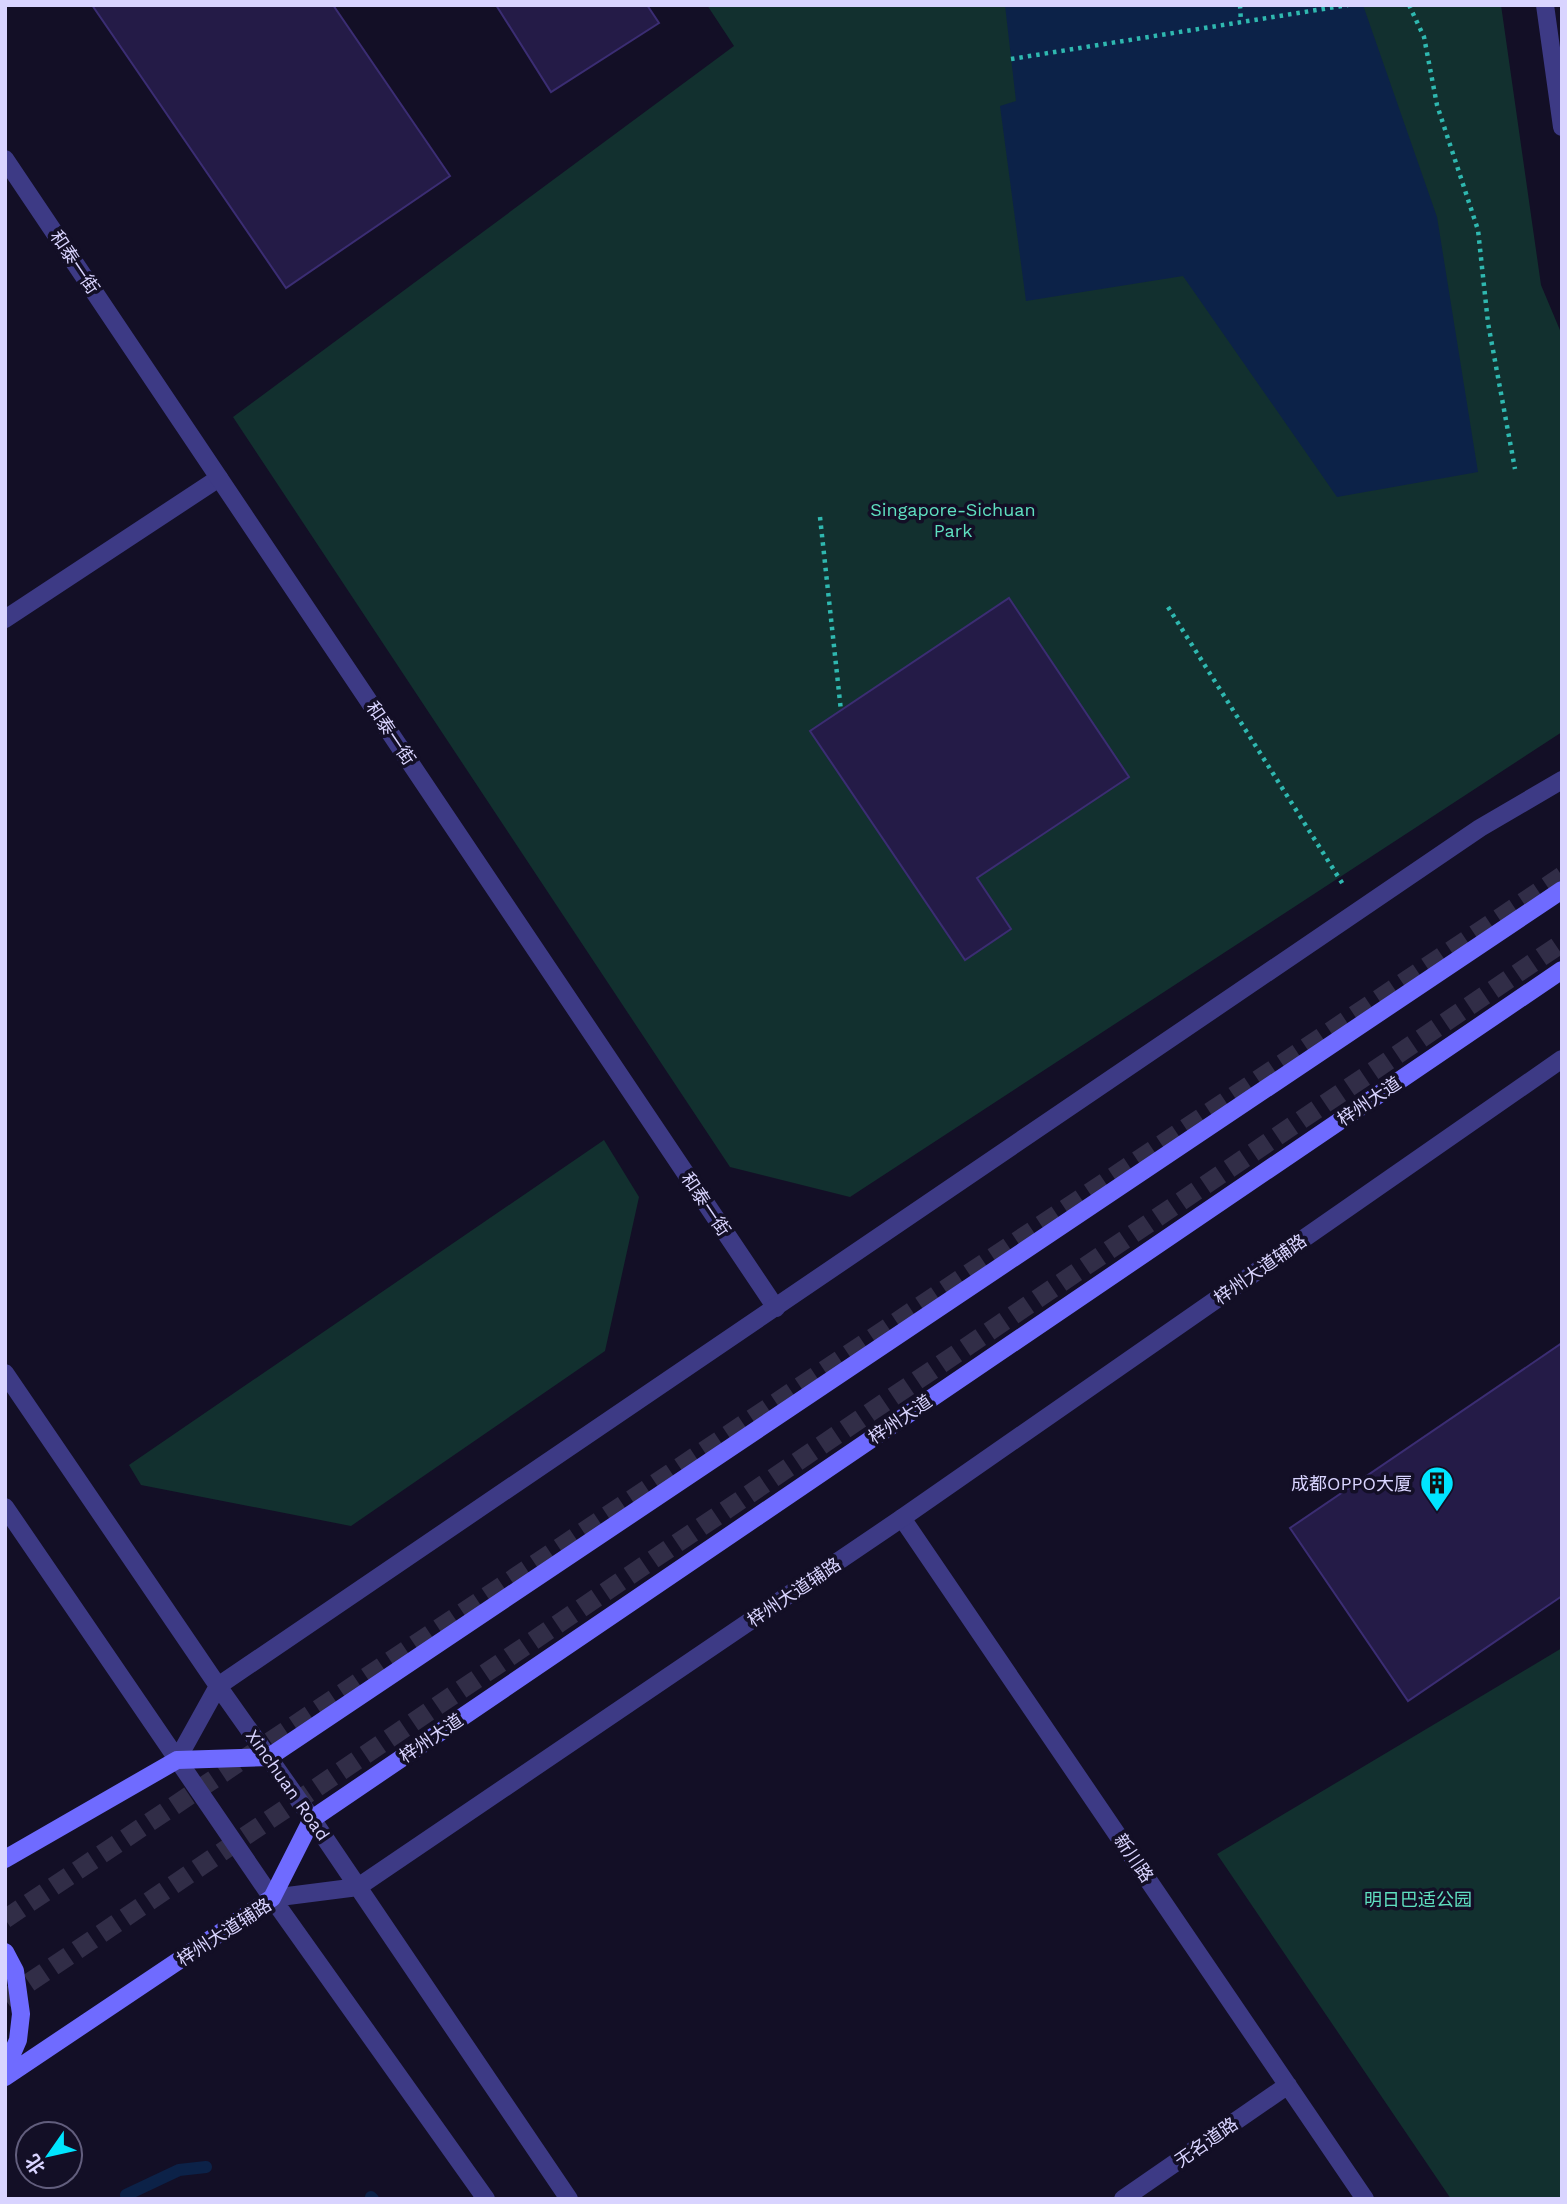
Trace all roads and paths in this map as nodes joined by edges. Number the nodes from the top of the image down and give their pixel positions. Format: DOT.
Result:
graph roads {
  1 [pos="1240,5"];
  2 [pos="1348,5"];
  3 [pos="1409,5"];
  4 [pos="1545,5"];
  5 [pos="1241,22"];
  6 [pos="1011,59"];
  7 [pos="1562,127"];
  8 [pos="5,159"];
  9 [pos="1515,469"];
  10 [pos="219,478"];
  11 [pos="820,517"];
  12 [pos="1168,607"];
  13 [pos="5,618"];
  14 [pos="841,711"];
  15 [pos="1562,780"];
  16 [pos="1562,890"];
  17 [pos="1360,910"];
  18 [pos="1562,970"];
  19 [pos="1562,1059"];
  20 [pos="776,1308"];
  21 [pos="5,1373"];
  22 [pos="5,1507"];
  23 [pos="902,1518"];
  24 [pos="218,1686"];
  25 [pos="270,1757"];
  26 [pos="177,1760"];
  27 [pos="312,1819"];
  28 [pos="5,1859"];
  29 [pos="358,1887"];
  30 [pos="272,1898"];
  31 [pos="5,1952"];
  32 [pos="5,2070"];
  33 [pos="5,2077"];
  34 [pos="1288,2085"];
  35 [pos="486,2199"];
  36 [pos="569,2199"];
  37 [pos="1123,2199"];
  38 [pos="1365,2199"];
  1 -- 5 [label="path"];
  2 -- 5 [label="path"];
  3 -- 9 [label="path"];
  4 -- 7 [label="street"];
  5 -- 6 [label="path"];
  8 -- 10 [label="street, 和泰一街"];
  10 -- 13 [label="street"];
  10 -- 20 [label="street, 和泰一街"];
  11 -- 14 [label="path"];
  12 -- 17 [label="path"];
  15 -- 17 [label="street"];
  16 -- 25 [label="main road"];
  17 -- 20 [label="street"];
  18 -- 27 [label="main road, 梓州大道"];
  19 -- 23 [label="street, 梓州大道辅路"];
  20 -- 24 [label="street"];
  21 -- 24 [label="street, Xinchuan Road"];
  22 -- 26 [label="street"];
  23 -- 29 [label="street, 梓州大道辅路"];
  23 -- 34 [label="street, 新川路"];
  24 -- 25 [label="street, Xinchuan Road"];
  24 -- 26 [label="street"];
  25 -- 26 [label="main road"];
  25 -- 27 [label="street, Xinchuan Road"];
  26 -- 28 [label="main road"];
  26 -- 30 [label="street"];
  27 -- 29 [label="street, Xinchuan Road"];
  27 -- 30 [label="main road, 梓州大道"];
  29 -- 30 [label="street, 梓州大道辅路"];
  29 -- 36 [label="street, Xinchuan Road"];
  30 -- 33 [label="main road, 梓州大道辅路"];
  30 -- 35 [label="street"];
  31 -- 32 [label="main road"];
  34 -- 37 [label="street, 无名道路"];
  34 -- 38 [label="street, 新川路"];
}
